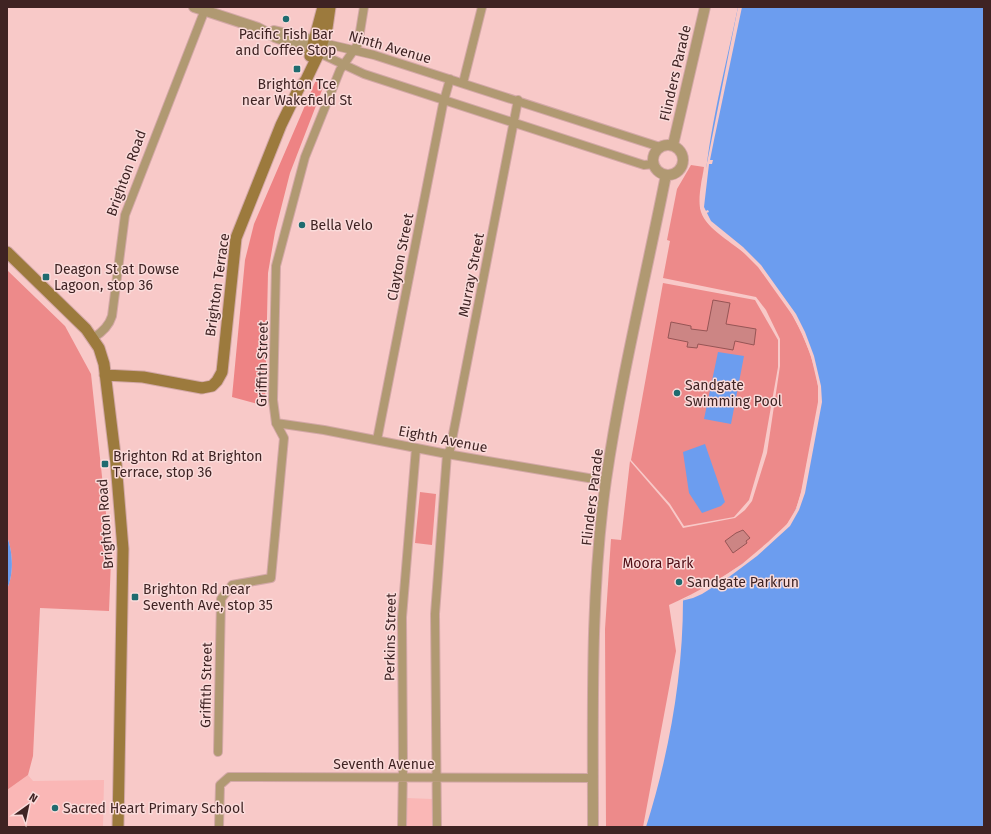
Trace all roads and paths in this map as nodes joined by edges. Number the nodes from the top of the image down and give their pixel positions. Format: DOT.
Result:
graph roads {
  1 [pos="194,7"];
  2 [pos="323,7"];
  3 [pos="330,7"];
  4 [pos="364,7"];
  5 [pos="482,7"];
  6 [pos="705,7"];
  7 [pos="205,9"];
  8 [pos="317,47"];
  9 [pos="356,50"];
  10 [pos="343,64"];
  11 [pos="450,79"];
  12 [pos="463,83"];
  13 [pos="444,100"];
  14 [pos="518,100"];
  15 [pos="514,122"];
  16 [pos="673,145"];
  17 [pos="660,146"];
  18 [pos="654,164"];
  19 [pos="666,175"];
  20 [pos="7,252"];
  21 [pos="93,338"];
  22 [pos="106,375"];
  23 [pos="276,423"];
  24 [pos="377,440"];
  25 [pos="416,448"];
  26 [pos="447,454"];
  27 [pos="606,481"];
  28 [pos="218,752"];
  29 [pos="403,777"];
  30 [pos="436,777"];
  31 [pos="593,778"];
  32 [pos="118,827"];
  33 [pos="219,827"];
  34 [pos="402,827"];
  35 [pos="437,827"];
  36 [pos="593,827"];
  1 -- 7 [label="street, Ninth Avenue"];
  2 -- 8 [label="main road, Brighton Terrace"];
  3 -- 8 [label="main road, Brighton Terrace"];
  4 -- 9 [label="street"];
  5 -- 12 [label="street"];
  6 -- 16 [label="street, Flinders Parade"];
  7 -- 8 [label="street, Ninth Avenue"];
  7 -- 21 [label="street, Brighton Road"];
  8 -- 9 [label="street, Ninth Avenue"];
  8 -- 10 [label="street, Ninth Avenue"];
  8 -- 22 [label="main road, Brighton Terrace"];
  9 -- 10 [label="street, Griffith Street"];
  9 -- 11 [label="street, Ninth Avenue"];
  10 -- 13 [label="street, Ninth Avenue"];
  10 -- 23 [label="street, Griffith Street"];
  11 -- 12 [label="street, Ninth Avenue"];
  11 -- 13 [label="street, Clayton Street"];
  12 -- 14 [label="street, Ninth Avenue"];
  13 -- 15 [label="street, Ninth Avenue"];
  13 -- 24 [label="street, Clayton Street"];
  14 -- 15 [label="street, Murray Street"];
  14 -- 17 [label="street, Ninth Avenue"];
  15 -- 18 [label="street, Ninth Avenue"];
  15 -- 26 [label="street, Murray Street"];
  16 -- 17 [label="street"];
  16 -- 19 [label="street"];
  17 -- 18 [label="street"];
  18 -- 19 [label="street"];
  19 -- 27 [label="street, Flinders Parade"];
  20 -- 21 [label="main road"];
  21 -- 22 [label="main road, Brighton Road"];
  22 -- 32 [label="main road, Brighton Road"];
  23 -- 24 [label="street, Eighth Avenue"];
  23 -- 28 [label="street, Griffith Street"];
  24 -- 25 [label="street, Eighth Avenue"];
  25 -- 26 [label="street, Eighth Avenue"];
  25 -- 29 [label="street, Perkins Street"];
  26 -- 27 [label="street, Eighth Avenue"];
  26 -- 30 [label="street"];
  27 -- 31 [label="street, Flinders Parade"];
  29 -- 30 [label="street, Seventh Avenue"];
  29 -- 33 [label="street, Seventh Avenue"];
  29 -- 34 [label="street, Perkins Street"];
  30 -- 31 [label="street, Seventh Avenue"];
  30 -- 35 [label="street"];
  31 -- 36 [label="street, Flinders Parade"];
}
